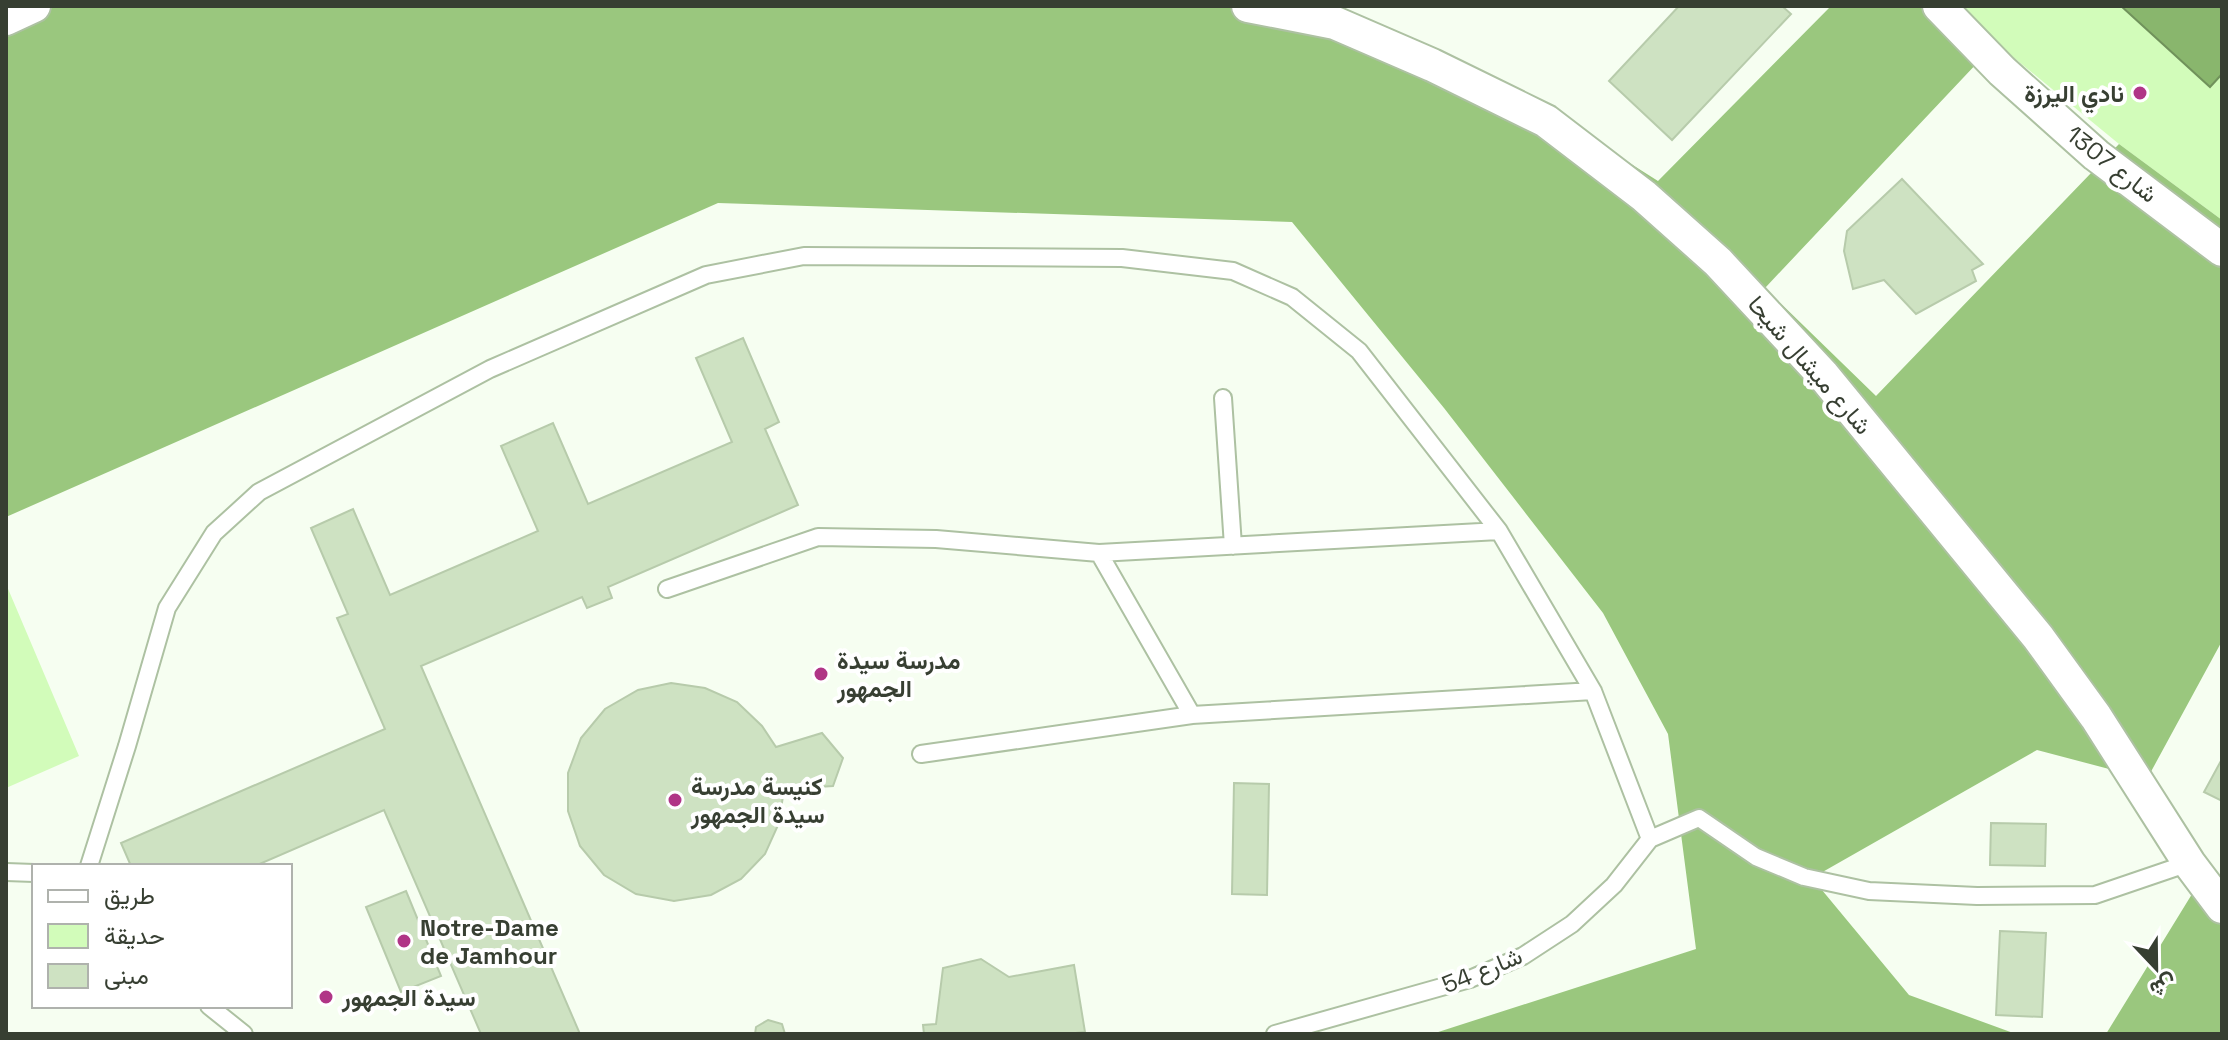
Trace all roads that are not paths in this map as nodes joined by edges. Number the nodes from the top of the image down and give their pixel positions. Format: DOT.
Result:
graph roads {
  1 [pos="34,6"];
  2 [pos="1248,6"];
  3 [pos="1939,6"];
  4 [pos="1344,14"];
  5 [pos="6,19"];
  6 [pos="2222,250"];
  7 [pos="1223,398"];
  8 [pos="1499,531"];
  9 [pos="1233,546"];
  10 [pos="1099,553"];
  11 [pos="667,589"];
  12 [pos="1593,691"];
  13 [pos="1192,715"];
  14 [pos="921,754"];
  15 [pos="1650,839"];
  16 [pos="2189,863"];
  17 [pos="90,864"];
  18 [pos="6,872"];
  19 [pos="32,873"];
  20 [pos="2222,907"];
  21 [pos="212,1008"];
  22 [pos="244,1034"];
  23 [pos="1275,1034"];
  1 -- 5 [label="street"];
  2 -- 4 [label="street, شارع ميشال شيحا"];
  3 -- 6 [label="street, شارع 1307"];
  4 -- 16 [label="street, شارع ميشال شيحا"];
  7 -- 9 [label="lane"];
  8 -- 9 [label="lane"];
  8 -- 12 [label="lane"];
  8 -- 17 [label="lane"];
  9 -- 10 [label="lane"];
  10 -- 11 [label="lane"];
  10 -- 13 [label="lane"];
  12 -- 13 [label="lane"];
  12 -- 15 [label="lane"];
  13 -- 14 [label="lane"];
  15 -- 16 [label="lane"];
  15 -- 23 [label="lane, شارع 54"];
  16 -- 20 [label="street, شارع ميشال شيحا"];
  18 -- 19 [label="lane"];
  21 -- 22 [label="lane"];
}
